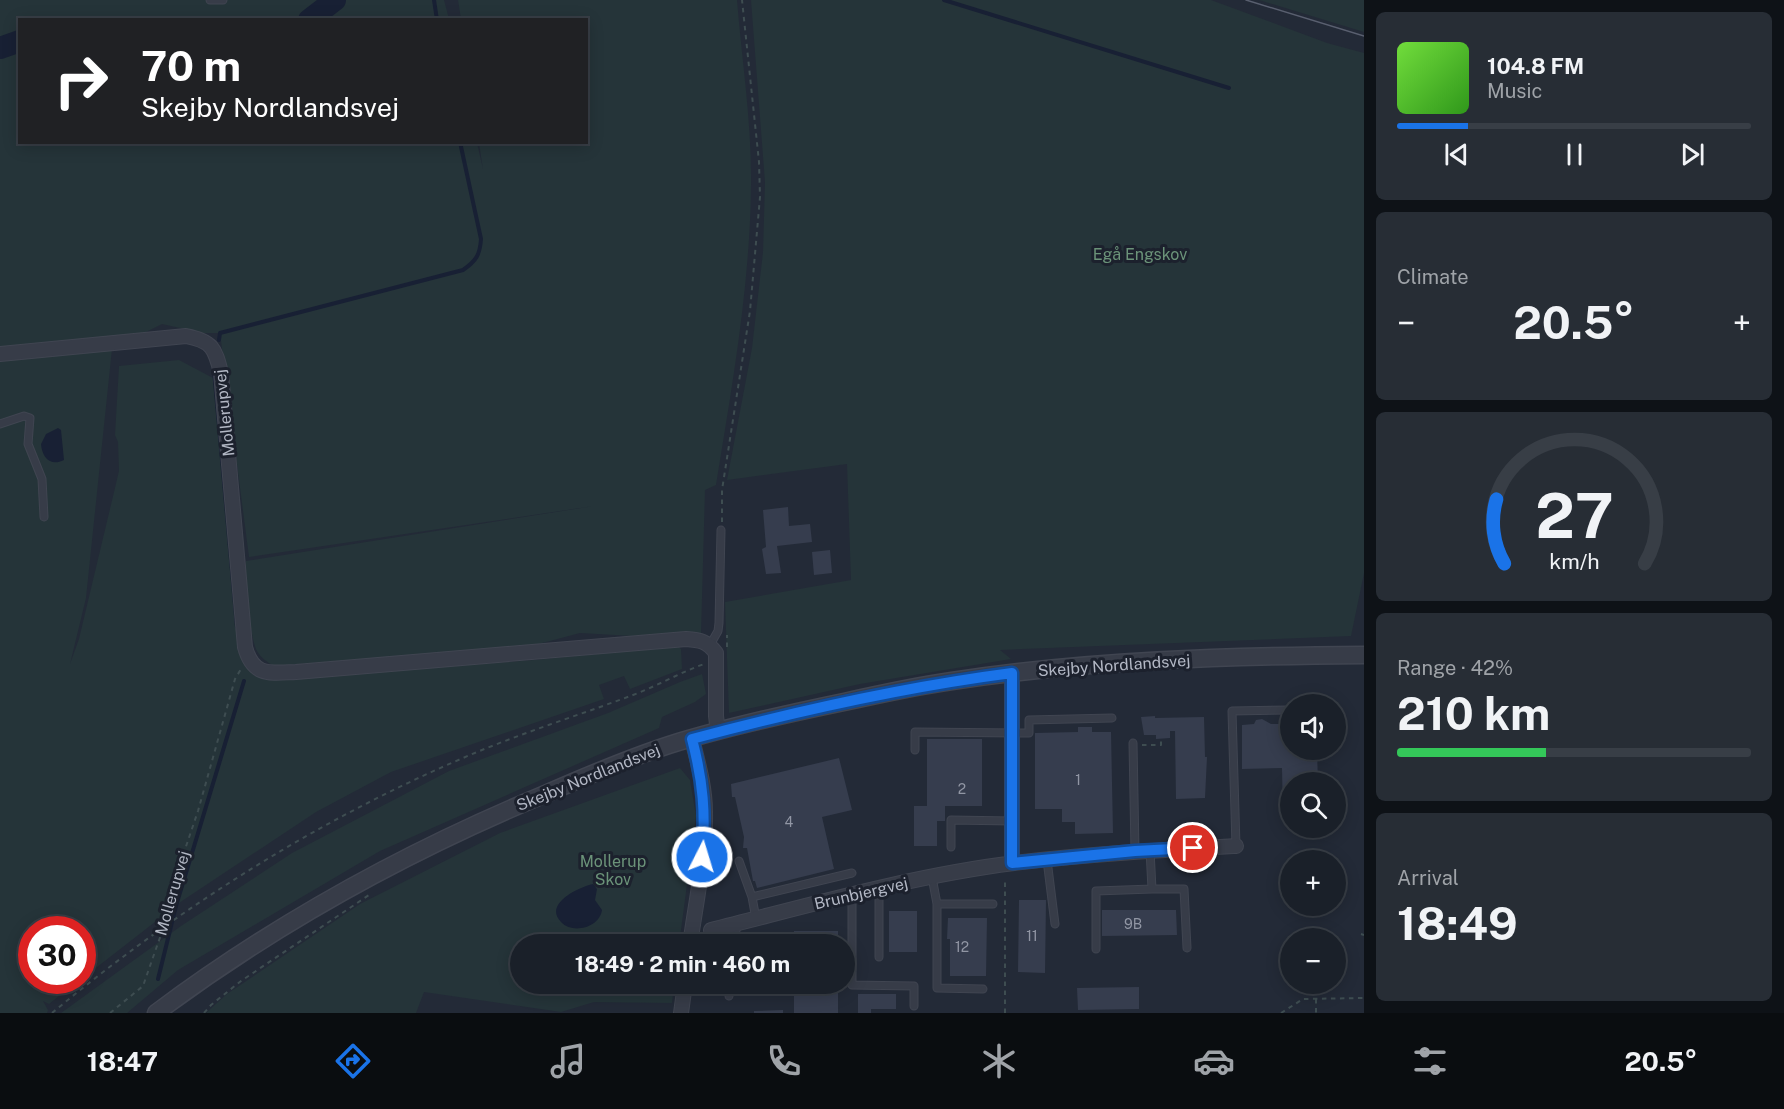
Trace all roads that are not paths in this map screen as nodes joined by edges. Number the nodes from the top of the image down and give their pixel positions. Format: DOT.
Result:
graph roads {
  1 [pos="210,0"];
  2 [pos="223,0"];
  3 [pos="0,354"];
  4 [pos="0,424"];
  5 [pos="44,517"];
  6 [pos="722,530"];
  7 [pos="710,645"];
  8 [pos="1360,655"];
  9 [pos="1012,673"];
  10 [pos="1280,710"];
  11 [pos="1112,718"];
  12 [pos="718,732"];
  13 [pos="1012,733"];
  14 [pos="692,739"];
  15 [pos="1133,744"];
  16 [pos="915,750"];
  17 [pos="1012,821"];
  18 [pos="951,846"];
  19 [pos="1236,846"];
  20 [pos="1150,850"];
  21 [pos="1135,851"];
  22 [pos="1047,860"];
  23 [pos="739,861"];
  24 [pos="1009,864"];
  25 [pos="852,873"];
  26 [pos="932,877"];
  27 [pos="879,889"];
  28 [pos="1152,889"];
  29 [pos="852,895"];
  30 [pos="752,897"];
  31 [pos="937,904"];
  32 [pos="993,904"];
  33 [pos="756,919"];
  34 [pos="737,923"];
  35 [pos="1055,924"];
  36 [pos="711,930"];
  37 [pos="691,934"];
  38 [pos="736,934"];
  39 [pos="1187,948"];
  40 [pos="1096,949"];
  41 [pos="879,957"];
  42 [pos="983,989"];
  43 [pos="684,994"];
  44 [pos="914,1006"];
  45 [pos="156,1013"];
  46 [pos="681,1013"];
  1 -- 2 [label="lane"];
  3 -- 7 [label="street, Mollerupvej"];
  4 -- 5 [label="lane"];
  6 -- 7 [label="lane"];
  7 -- 12 [label="street"];
  8 -- 9 [label="street, Skejby Nordlandsvej"];
  9 -- 12 [label="street, Skejby Nordlandsvej"];
  9 -- 13 [label="street"];
  10 -- 19 [label="lane"];
  11 -- 13 [label="lane"];
  12 -- 14 [label="street, Skejby Nordlandsvej"];
  13 -- 16 [label="lane"];
  13 -- 17 [label="street"];
  14 -- 37 [label="street"];
  14 -- 45 [label="street, Skejby Nordlandsvej"];
  15 -- 21 [label="lane"];
  17 -- 18 [label="lane"];
  17 -- 24 [label="street"];
  19 -- 20 [label="street, Brunbjergvej"];
  20 -- 21 [label="street, Brunbjergvej"];
  20 -- 28 [label="lane"];
  21 -- 22 [label="street, Brunbjergvej"];
  22 -- 24 [label="street, Brunbjergvej"];
  22 -- 35 [label="lane"];
  23 -- 30 [label="lane"];
  24 -- 26 [label="street, Brunbjergvej"];
  25 -- 30 [label="lane"];
  26 -- 27 [label="street, Brunbjergvej"];
  26 -- 31 [label="lane"];
  27 -- 29 [label="street, Brunbjergvej"];
  27 -- 41 [label="lane"];
  28 -- 39 [label="lane"];
  28 -- 40 [label="lane"];
  29 -- 33 [label="street, Brunbjergvej"];
  29 -- 44 [label="lane"];
  30 -- 33 [label="lane"];
  31 -- 32 [label="lane"];
  31 -- 42 [label="lane"];
  33 -- 34 [label="street, Brunbjergvej"];
  34 -- 36 [label="street, Brunbjergvej"];
  34 -- 38 [label="lane"];
  43 -- 46 [label="street"];
}
